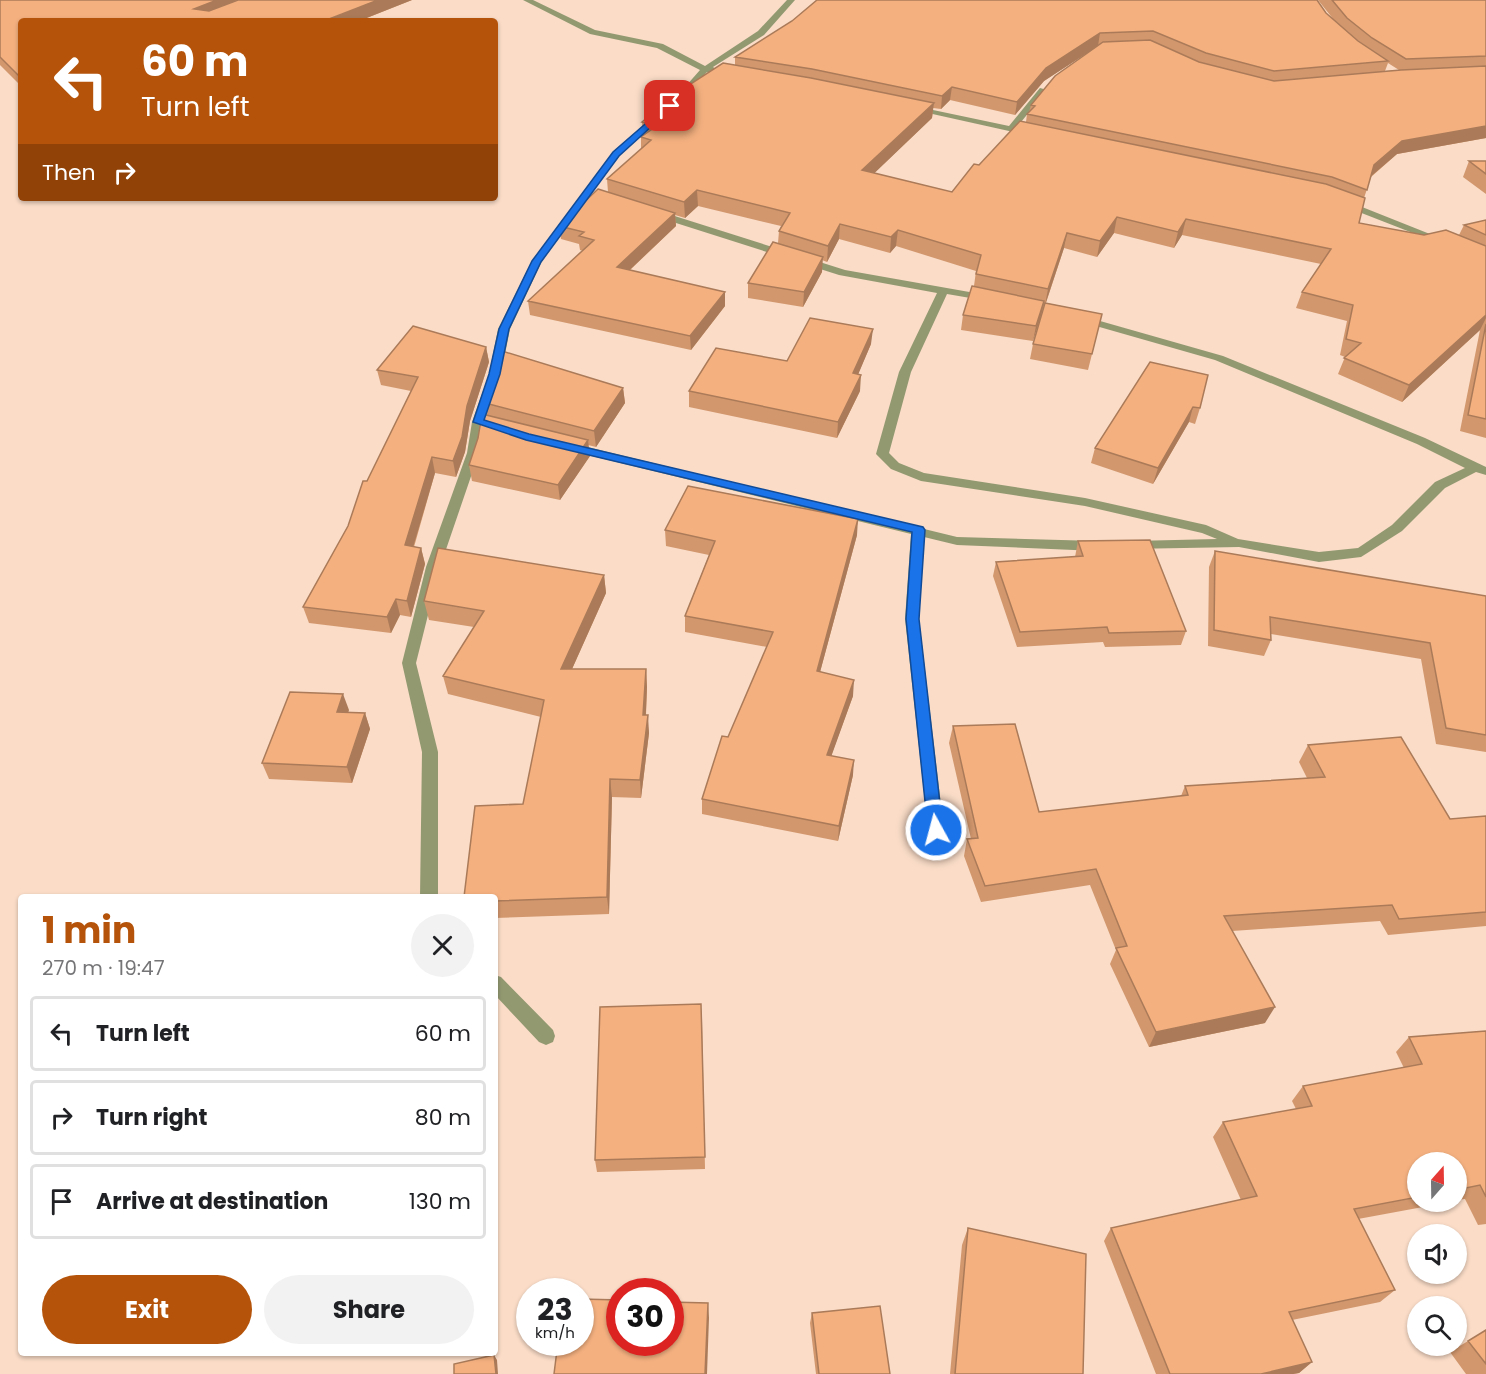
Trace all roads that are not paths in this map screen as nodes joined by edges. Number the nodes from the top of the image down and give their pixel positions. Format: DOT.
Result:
graph roads {
  1 [pos="527,0"];
  2 [pos="791,0"];
  3 [pos="705,69"];
  4 [pos="729,73"];
  5 [pos="1048,84"];
  6 [pos="900,106"];
  7 [pos="1011,129"];
  8 [pos="1045,136"];
  9 [pos="1335,199"];
  10 [pos="650,212"];
  11 [pos="1455,246"];
  12 [pos="944,290"];
  13 [pos="1005,302"];
  14 [pos="1072,316"];
  15 [pos="561,445"];
  16 [pos="1480,469"];
  17 [pos="918,530"];
  18 [pos="1239,543"];
  19 [pos="936,830"];
  20 [pos="429,894"];
  21 [pos="498,986"];
  22 [pos="546,1036"];
  1 -- 3 [label="street"];
  2 -- 3 [label="street"];
  3 -- 4 [label="street"];
  3 -- 20 [label="street"];
  5 -- 7 [label="street"];
  6 -- 7 [label="street"];
  7 -- 8 [label="street"];
  9 -- 11 [label="street"];
  10 -- 12 [label="street"];
  12 -- 13 [label="street"];
  12 -- 18 [label="street"];
  14 -- 16 [label="street"];
  15 -- 17 [label="street"];
  16 -- 18 [label="street"];
  17 -- 18 [label="street"];
  17 -- 19 [label="street"];
  21 -- 22 [label="street"];
}
